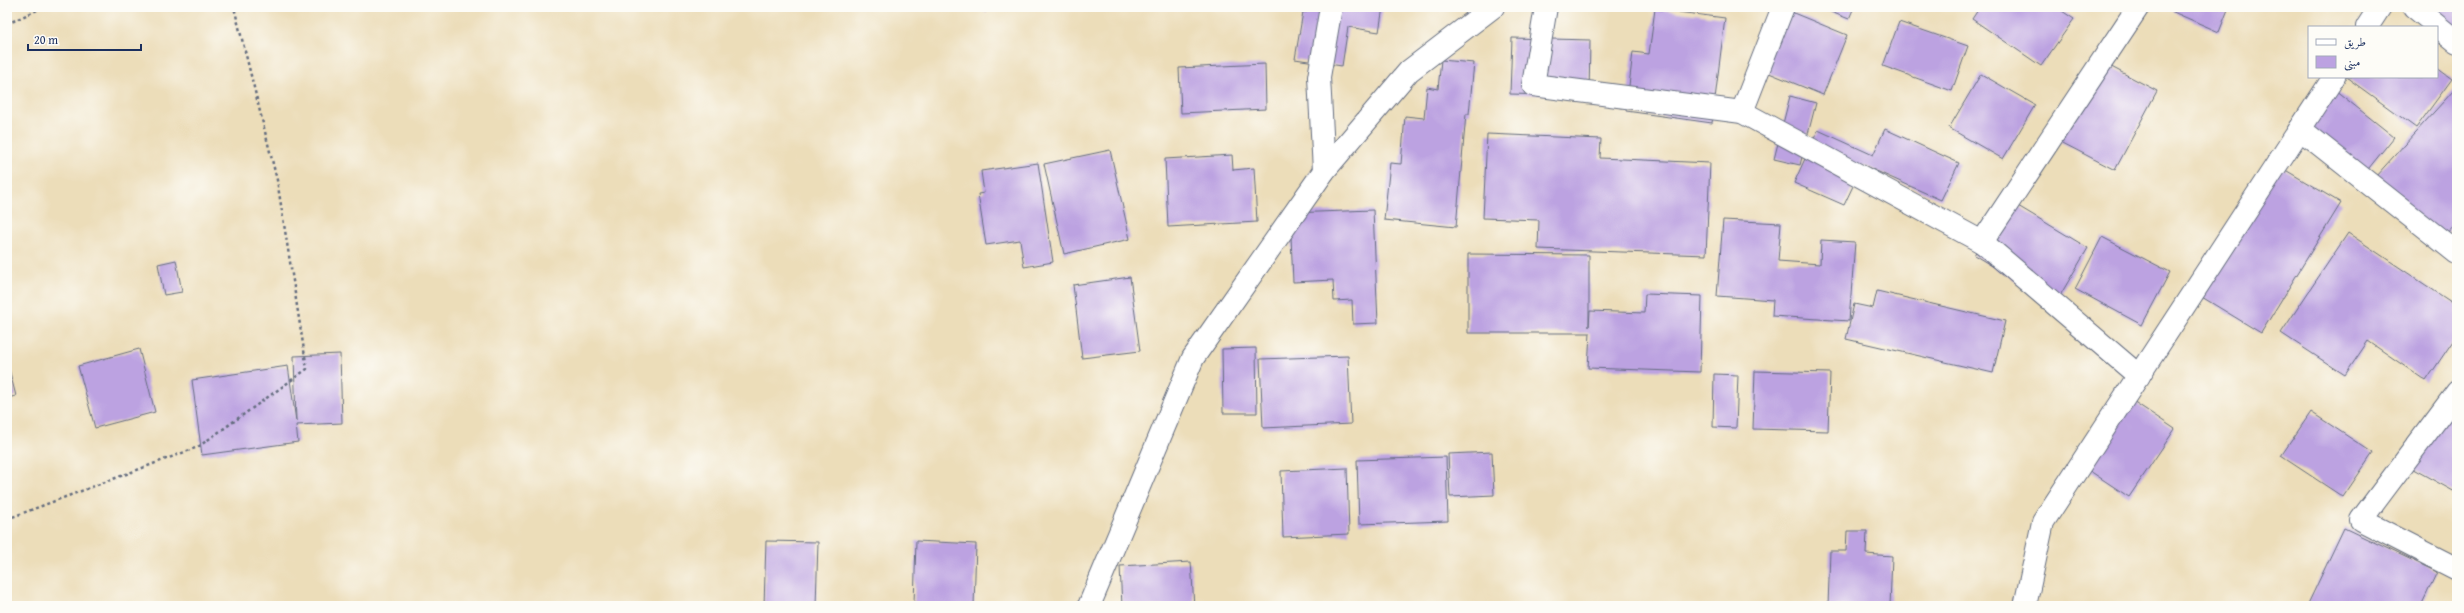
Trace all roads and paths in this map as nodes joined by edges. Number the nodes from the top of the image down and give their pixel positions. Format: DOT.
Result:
graph roads {
  1 [pos="44,7"];
  2 [pos="234,7"];
  3 [pos="1331,7"];
  4 [pos="1494,7"];
  5 [pos="1546,7"];
  6 [pos="1783,7"];
  7 [pos="2138,7"];
  8 [pos="2380,7"];
  9 [pos="2414,7"];
  10 [pos="7,24"];
  11 [pos="2368,26"];
  12 [pos="2437,26"];
  13 [pos="2438,27"];
  14 [pos="2457,42"];
  15 [pos="2333,78"];
  16 [pos="1742,112"];
  17 [pos="2300,129"];
  18 [pos="1324,171"];
  19 [pos="1982,242"];
  20 [pos="2457,253"];
  21 [pos="2139,376"];
  22 [pos="2457,392"];
  23 [pos="7,519"];
  24 [pos="2457,569"];
  25 [pos="1089,606"];
  26 [pos="2025,606"];
  1 -- 10 [label="path"];
  2 -- 23 [label="path"];
  3 -- 18 [label="street"];
  4 -- 18 [label="street"];
  5 -- 16 [label="street"];
  6 -- 16 [label="street"];
  7 -- 19 [label="street"];
  8 -- 11 [label="street"];
  9 -- 12 [label="street"];
  13 -- 14 [label="street"];
  15 -- 17 [label="street"];
  16 -- 19 [label="street"];
  17 -- 20 [label="street"];
  17 -- 21 [label="street"];
  18 -- 25 [label="street"];
  19 -- 21 [label="street"];
  21 -- 26 [label="street"];
  22 -- 24 [label="street"];
}
